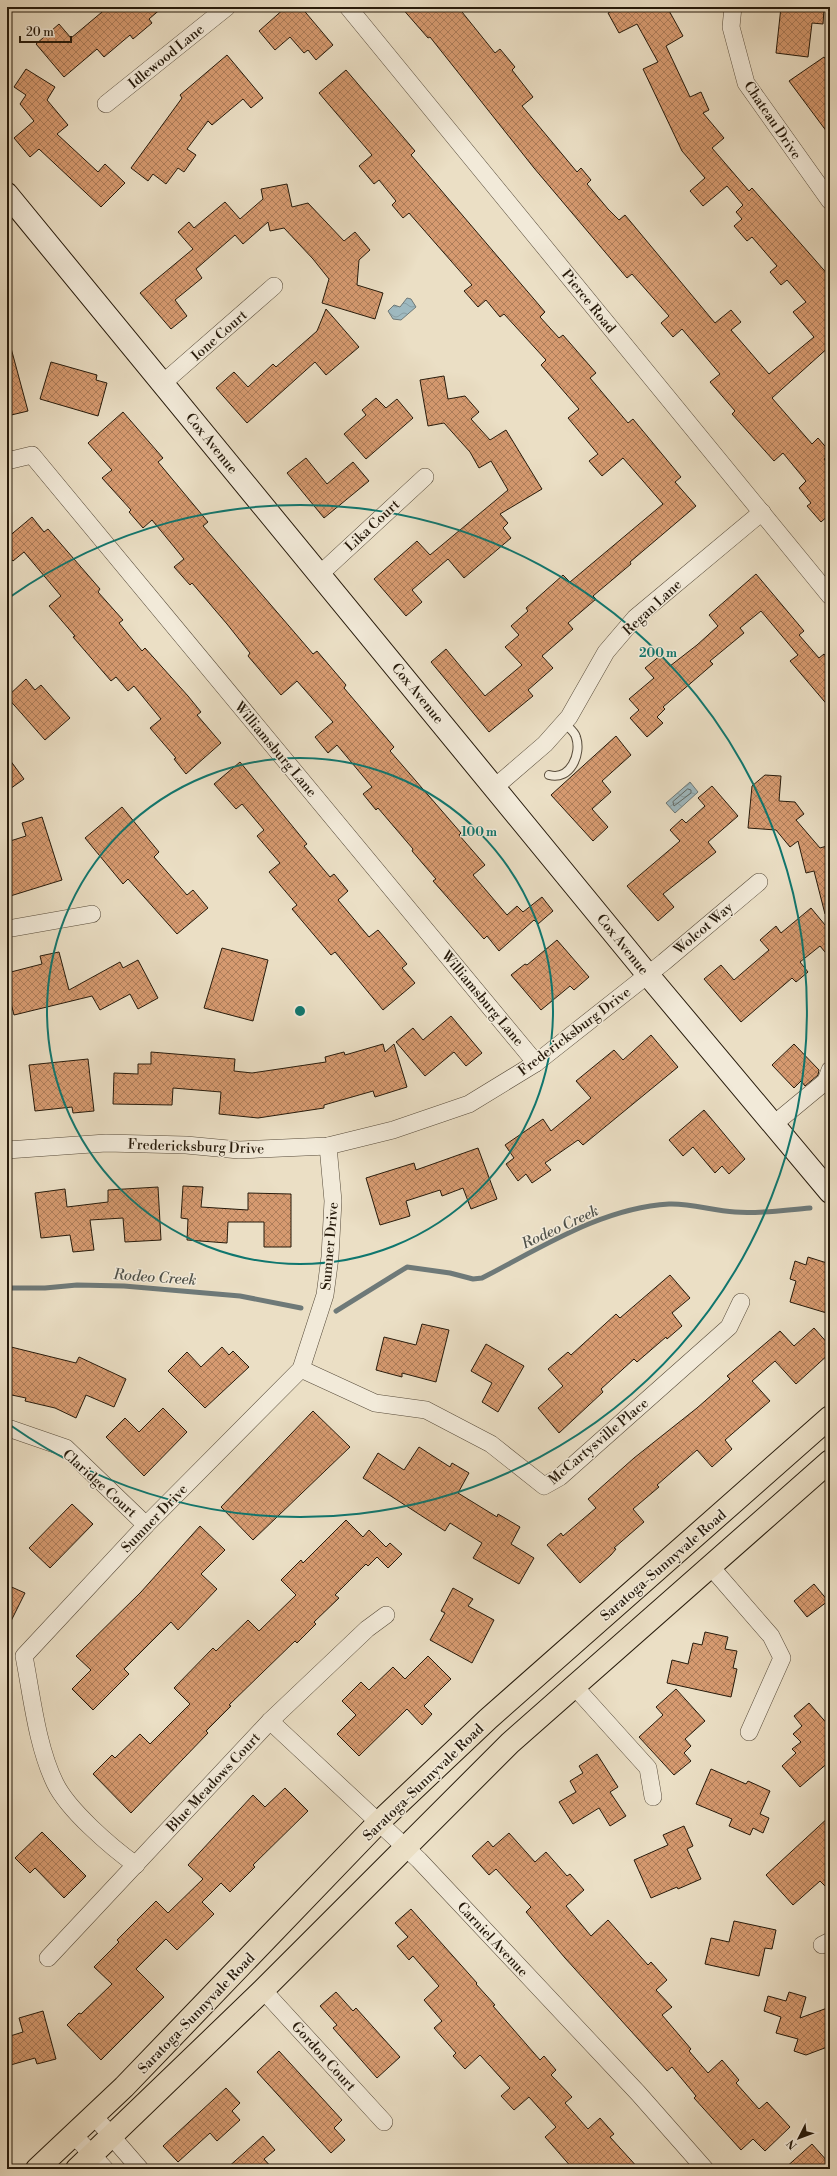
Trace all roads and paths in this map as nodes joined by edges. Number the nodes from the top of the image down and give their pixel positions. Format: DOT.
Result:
graph roads {
  1 [pos="227,7"];
  2 [pos="348,7"];
  3 [pos="733,7"];
  4 [pos="106,104"];
  5 [pos="7,194"];
  6 [pos="830,201"];
  7 [pos="274,286"];
  8 [pos="163,383"];
  9 [pos="7,461"];
  10 [pos="425,477"];
  11 [pos="762,512"];
  12 [pos="320,574"];
  13 [pos="830,596"];
  14 [pos="564,723"];
  15 [pos="549,776"];
  16 [pos="495,787"];
  17 [pos="759,882"];
  18 [pos="92,914"];
  19 [pos="7,929"];
  20 [pos="648,975"];
  21 [pos="536,1063"];
  22 [pos="830,1070"];
  23 [pos="774,1124"];
  24 [pos="328,1146"];
  25 [pos="7,1150"];
  26 [pos="830,1192"];
  27 [pos="741,1302"];
  28 [pos="301,1369"];
  29 [pos="830,1417"];
  30 [pos="7,1430"];
  31 [pos="830,1461"];
  32 [pos="146,1525"];
  33 [pos="711,1567"];
  34 [pos="386,1615"];
  35 [pos="574,1687"];
  36 [pos="270,1721"];
  37 [pos="749,1732"];
  38 [pos="653,1797"];
  39 [pos="378,1823"];
  40 [pos="404,1847"];
  41 [pos="136,1865"];
  42 [pos="48,1958"];
  43 [pos="263,1990"];
  44 [pos="94,2116"];
  45 [pos="384,2122"];
  46 [pos="74,2135"];
  47 [pos="112,2137"];
  48 [pos="92,2164"];
  49 [pos="37,2169"];
  50 [pos="140,2169"];
  51 [pos="705,2169"];
  1 -- 4 [label="street, Idlewood Lane"];
  2 -- 11 [label="street, Pierce Road"];
  3 -- 6 [label="street, Chateau Drive"];
  5 -- 8 [label="main road, Cox Avenue"];
  7 -- 8 [label="street, Ione Court"];
  8 -- 12 [label="main road, Cox Avenue"];
  9 -- 21 [label="street, Williamsburg Lane"];
  10 -- 12 [label="street, Lika Court"];
  11 -- 13 [label="street, Pierce Road"];
  11 -- 14 [label="street, Regan Lane"];
  12 -- 16 [label="main road, Cox Avenue"];
  14 -- 15 [label="lane"];
  14 -- 16 [label="street, Regan Lane"];
  16 -- 20 [label="main road, Cox Avenue"];
  17 -- 20 [label="street, Wolcot Way"];
  18 -- 19 [label="street"];
  20 -- 21 [label="street, Fredericksburg Drive"];
  20 -- 23 [label="main road, Cox Avenue"];
  21 -- 24 [label="street, Fredericksburg Drive"];
  22 -- 23 [label="street"];
  23 -- 26 [label="main road, Cox Avenue"];
  24 -- 25 [label="street, Fredericksburg Drive"];
  24 -- 28 [label="street, Sumner Drive"];
  27 -- 28 [label="street, McCartysville Place"];
  28 -- 32 [label="street, Sumner Drive"];
  29 -- 39 [label="main road, Saratoga-Sunnyvale Road"];
  30 -- 32 [label="street, Claridge Court"];
  31 -- 33 [label="main road, Saratoga-Sunnyvale Road"];
  32 -- 41 [label="street, Sumner Drive"];
  33 -- 35 [label="main road, Saratoga-Sunnyvale Road"];
  33 -- 37 [label="street"];
  34 -- 36 [label="street, Blue Meadows Court"];
  35 -- 38 [label="street"];
  35 -- 40 [label="main road, Saratoga-Sunnyvale Road"];
  36 -- 39 [label="street, Carniel Avenue"];
  36 -- 41 [label="street, Blue Meadows Court"];
  39 -- 40 [label="street, Carniel Avenue"];
  39 -- 44 [label="main road, Saratoga-Sunnyvale Road"];
  40 -- 43 [label="main road, Saratoga-Sunnyvale Road"];
  40 -- 51 [label="street, Carniel Avenue"];
  41 -- 42 [label="street, Blue Meadows Court"];
  43 -- 45 [label="street, Gordon Court"];
  43 -- 47 [label="main road, Saratoga-Sunnyvale Road"];
  44 -- 46 [label="main road, Saratoga-Sunnyvale Road"];
  44 -- 47 [label="street"];
  46 -- 48 [label="street"];
  46 -- 49 [label="main road, Saratoga-Sunnyvale Road"];
  47 -- 48 [label="main road, Saratoga-Sunnyvale Road"];
  47 -- 50 [label="street"];
}
